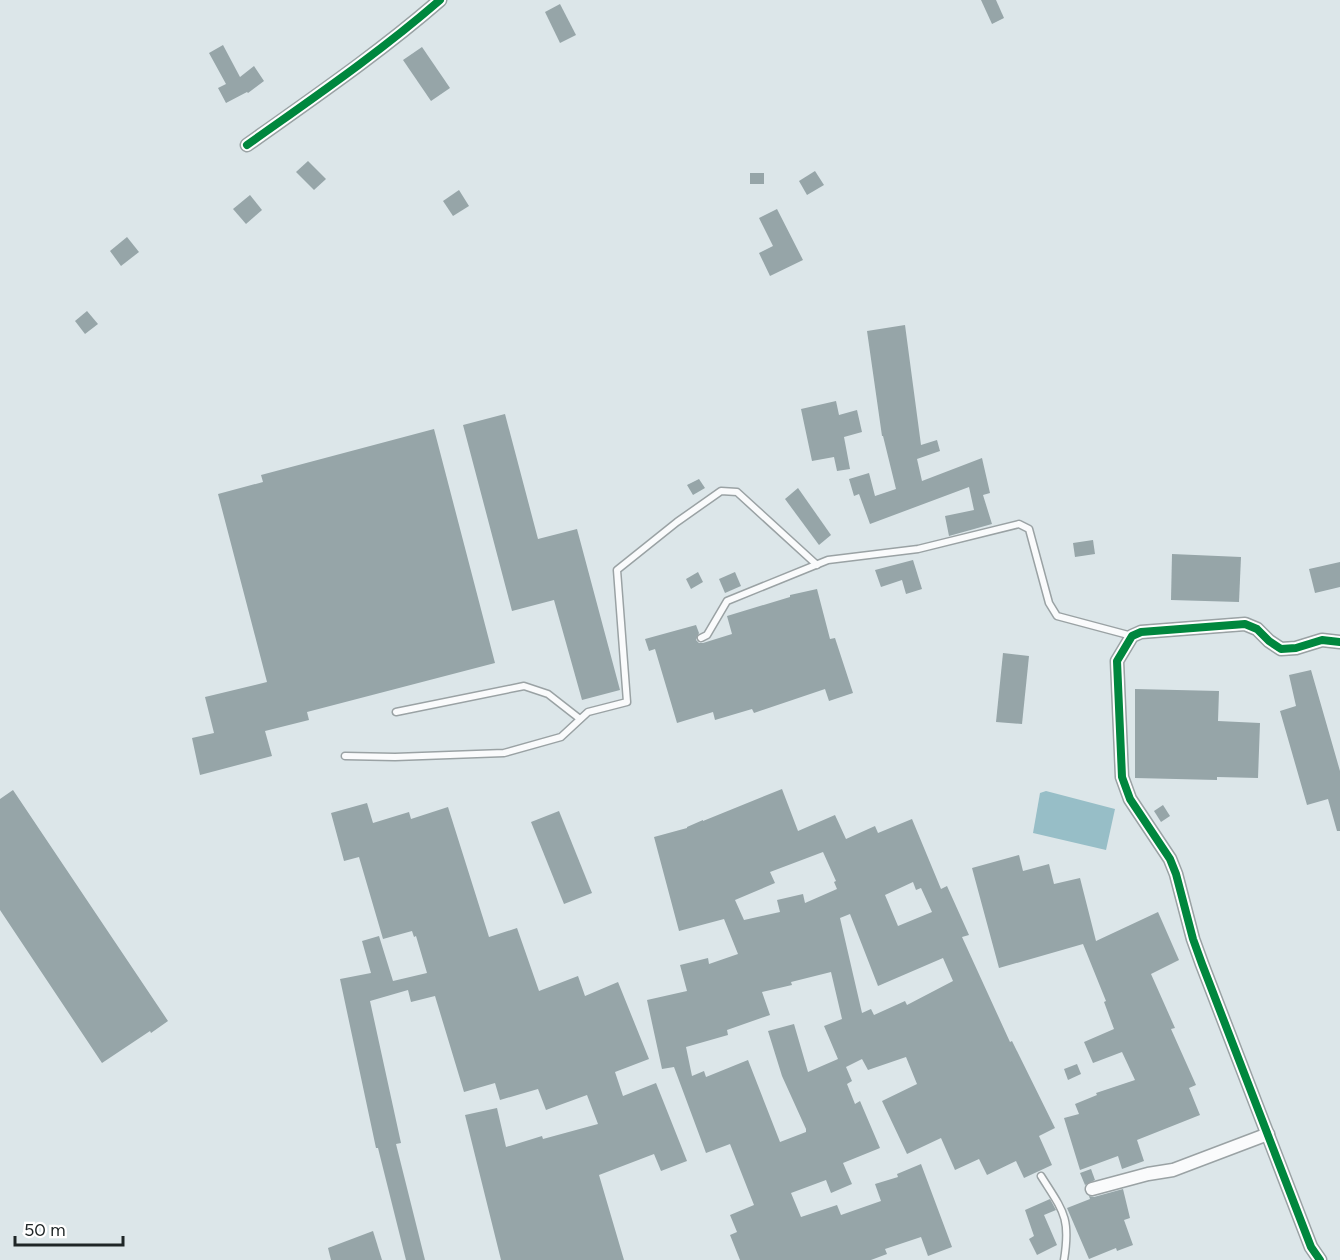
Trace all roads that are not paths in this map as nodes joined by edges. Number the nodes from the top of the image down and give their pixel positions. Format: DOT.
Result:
graph roads {
  1 [pos="440,0"];
  2 [pos="247,145"];
  3 [pos="817,565"];
  4 [pos="1132,636"];
  5 [pos="701,638"];
  6 [pos="1340,642"];
  7 [pos="396,712"];
  8 [pos="580,720"];
  9 [pos="345,756"];
  10 [pos="1268,1134"];
  11 [pos="1041,1176"];
  12 [pos="1092,1189"];
  13 [pos="1064,1260"];
  14 [pos="1320,1260"];
  1 -- 2 [label="street"];
  3 -- 4 [label="lane"];
  3 -- 5 [label="lane"];
  3 -- 8 [label="lane"];
  4 -- 6 [label="street"];
  4 -- 10 [label="street"];
  7 -- 8 [label="lane"];
  8 -- 9 [label="lane"];
  10 -- 12 [label="street"];
  10 -- 14 [label="street"];
  11 -- 13 [label="lane"];
}
